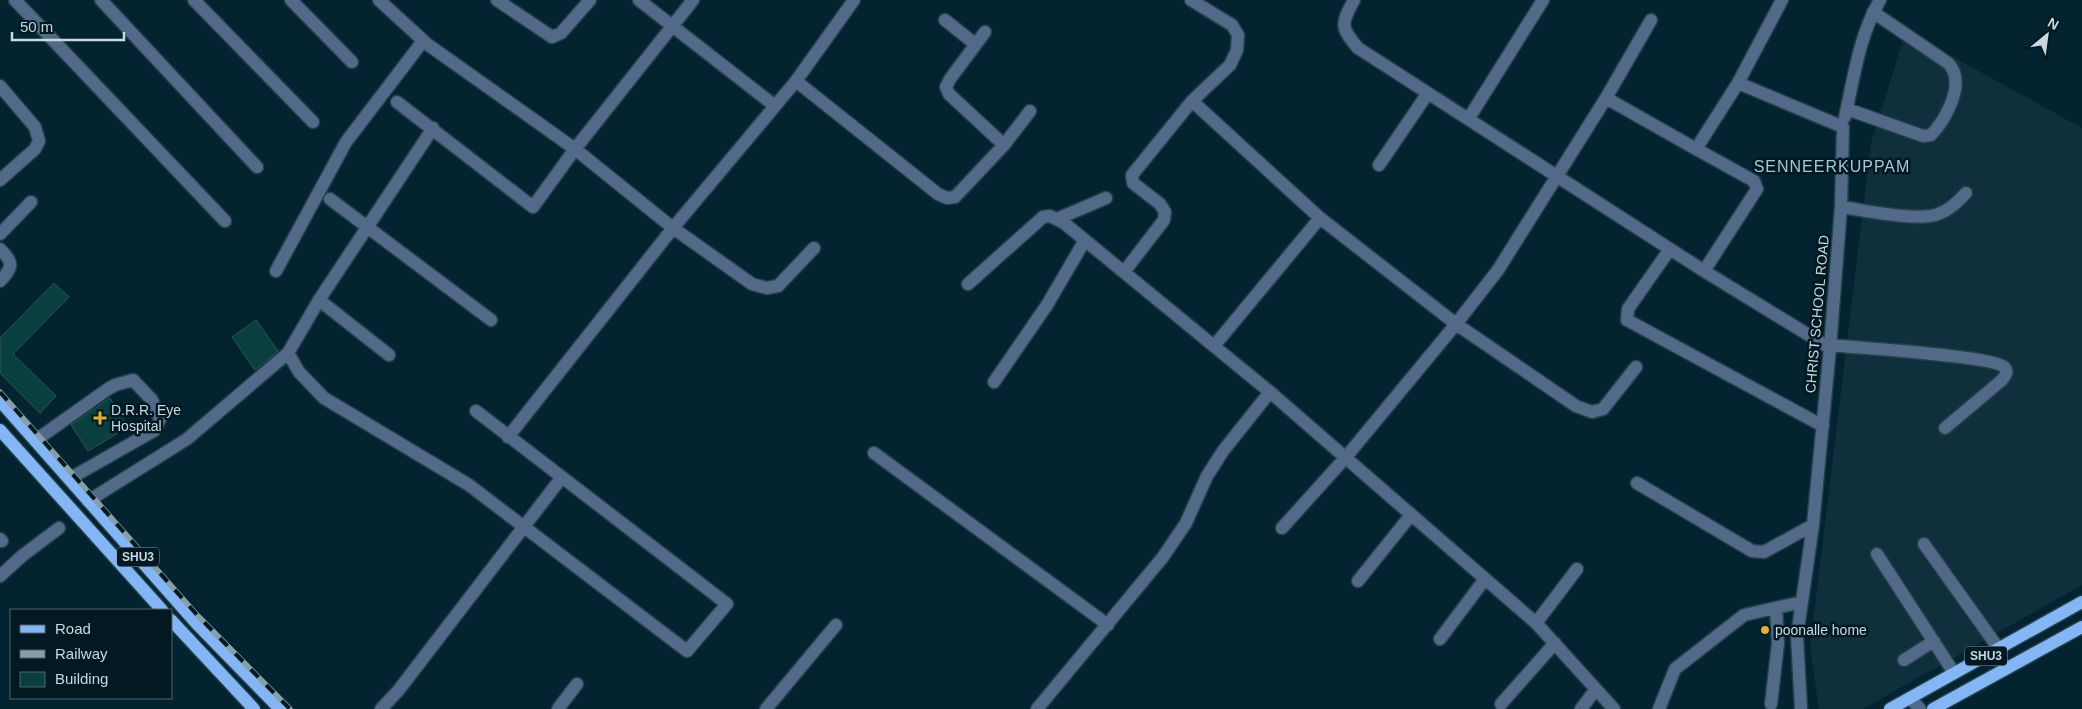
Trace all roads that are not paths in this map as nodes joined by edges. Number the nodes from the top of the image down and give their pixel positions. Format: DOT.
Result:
graph roads {
  1 [pos="15,0"];
  2 [pos="101,0"];
  3 [pos="194,0"];
  4 [pos="291,0"];
  5 [pos="379,0"];
  6 [pos="497,0"];
  7 [pos="590,0"];
  8 [pos="639,0"];
  9 [pos="694,0"];
  10 [pos="854,0"];
  11 [pos="1191,0"];
  12 [pos="1354,0"];
  13 [pos="1543,0"];
  14 [pos="1782,0"];
  15 [pos="1880,0"];
  16 [pos="1873,12"];
  17 [pos="945,20"];
  18 [pos="1651,20"];
  19 [pos="673,26"];
  20 [pos="985,32"];
  21 [pos="423,41"];
  22 [pos="975,44"];
  23 [pos="352,62"];
  24 [pos="796,81"];
  25 [pos="1738,83"];
  26 [pos="0,86"];
  27 [pos="1428,93"];
  28 [pos="1606,98"];
  29 [pos="1192,101"];
  30 [pos="397,102"];
  31 [pos="775,106"];
  32 [pos="1847,110"];
  33 [pos="1030,111"];
  34 [pos="1469,118"];
  35 [pos="313,122"];
  36 [pos="1844,127"];
  37 [pos="433,128"];
  38 [pos="1004,145"];
  39 [pos="575,149"];
  40 [pos="1696,149"];
  41 [pos="1379,165"];
  42 [pos="257,167"];
  43 [pos="1556,175"];
  44 [pos="0,180"];
  45 [pos="1966,193"];
  46 [pos="1106,198"];
  47 [pos="330,199"];
  48 [pos="31,202"];
  49 [pos="1841,207"];
  50 [pos="1320,218"];
  51 [pos="1057,219"];
  52 [pos="225,221"];
  53 [pos="368,227"];
  54 [pos="673,228"];
  55 [pos="0,234"];
  56 [pos="1085,240"];
  57 [pos="814,248"];
  58 [pos="0,249"];
  59 [pos="1670,249"];
  60 [pos="1704,271"];
  61 [pos="276,272"];
  62 [pos="1124,272"];
  63 [pos="0,281"];
  64 [pos="968,284"];
  65 [pos="319,300"];
  66 [pos="491,320"];
  67 [pos="1456,324"];
  68 [pos="1214,346"];
  69 [pos="1830,347"];
  70 [pos="288,353"];
  71 [pos="389,355"];
  72 [pos="1636,367"];
  73 [pos="994,382"];
  74 [pos="1270,392"];
  75 [pos="0,401"];
  76 [pos="476,411"];
  77 [pos="1823,426"];
  78 [pos="1945,428"];
  79 [pos="0,430"];
  80 [pos="508,436"];
  81 [pos="36,440"];
  82 [pos="874,453"];
  83 [pos="1346,457"];
  84 [pos="562,477"];
  85 [pos="69,479"];
  86 [pos="1637,483"];
  87 [pos="88,501"];
  88 [pos="1412,515"];
  89 [pos="524,525"];
  90 [pos="1813,526"];
  91 [pos="59,528"];
  92 [pos="1282,528"];
  93 [pos="1924,544"];
  94 [pos="1877,554"];
  95 [pos="1577,569"];
  96 [pos="0,576"];
  97 [pos="1485,579"];
  98 [pos="1358,581"];
  99 [pos="1802,602"];
  100 [pos="2082,602"];
  101 [pos="1776,608"];
  102 [pos="161,609"];
  103 [pos="172,621"];
  104 [pos="1536,623"];
  105 [pos="836,625"];
  106 [pos="1108,625"];
  107 [pos="2082,627"];
  108 [pos="1440,639"];
  109 [pos="1934,641"];
  110 [pos="1555,644"];
  111 [pos="1999,649"];
  112 [pos="1904,660"];
  113 [pos="1954,673"];
  114 [pos="577,684"];
  115 [pos="1596,689"];
  116 [pos="1910,698"];
  117 [pos="1501,704"];
  118 [pos="1771,704"];
  119 [pos="254,709"];
  120 [pos="280,709"];
  121 [pos="380,709"];
  122 [pos="558,709"];
  123 [pos="766,709"];
  124 [pos="1037,709"];
  125 [pos="1581,709"];
  126 [pos="1614,709"];
  127 [pos="1659,709"];
  128 [pos="1801,709"];
  129 [pos="1890,709"];
  130 [pos="1920,709"];
  131 [pos="1933,709"];
  1 -- 52 [label="street"];
  2 -- 42 [label="street"];
  3 -- 35 [label="street"];
  4 -- 23 [label="street"];
  5 -- 21 [label="street"];
  6 -- 7 [label="street"];
  8 -- 19 [label="street"];
  9 -- 19 [label="street"];
  10 -- 24 [label="street"];
  11 -- 29 [label="street"];
  12 -- 27 [label="street"];
  13 -- 34 [label="street"];
  14 -- 25 [label="street"];
  15 -- 16 [label="street, CHRIST SCHOOL ROAD"];
  16 -- 32 [label="street, CHRIST SCHOOL ROAD"];
  16 -- 32 [label="street"];
  17 -- 22 [label="street"];
  18 -- 28 [label="street"];
  19 -- 31 [label="street"];
  19 -- 39 [label="street"];
  20 -- 22 [label="street"];
  21 -- 39 [label="street"];
  21 -- 61 [label="street"];
  22 -- 38 [label="street"];
  24 -- 31 [label="street"];
  24 -- 38 [label="street"];
  25 -- 36 [label="street"];
  25 -- 40 [label="street"];
  26 -- 44 [label="street"];
  27 -- 34 [label="street"];
  27 -- 41 [label="street"];
  28 -- 40 [label="street"];
  28 -- 43 [label="street"];
  29 -- 50 [label="street"];
  29 -- 62 [label="street"];
  30 -- 37 [label="street"];
  31 -- 54 [label="street"];
  32 -- 36 [label="street, CHRIST SCHOOL ROAD"];
  33 -- 38 [label="street"];
  34 -- 43 [label="street"];
  36 -- 49 [label="street, CHRIST SCHOOL ROAD"];
  37 -- 39 [label="street"];
  37 -- 53 [label="street"];
  39 -- 54 [label="street"];
  40 -- 60 [label="street"];
  43 -- 59 [label="street"];
  43 -- 67 [label="street"];
  45 -- 49 [label="street"];
  46 -- 51 [label="street"];
  47 -- 53 [label="street"];
  48 -- 55 [label="street"];
  49 -- 69 [label="street, CHRIST SCHOOL ROAD"];
  50 -- 67 [label="street"];
  50 -- 68 [label="street"];
  51 -- 56 [label="street"];
  51 -- 64 [label="street"];
  53 -- 65 [label="street"];
  53 -- 66 [label="street"];
  54 -- 57 [label="street"];
  54 -- 80 [label="street"];
  56 -- 62 [label="street"];
  56 -- 73 [label="street"];
  58 -- 63 [label="street"];
  59 -- 60 [label="street"];
  59 -- 77 [label="street"];
  60 -- 69 [label="street"];
  62 -- 68 [label="street"];
  65 -- 70 [label="street"];
  65 -- 71 [label="street"];
  67 -- 72 [label="street"];
  67 -- 83 [label="street"];
  68 -- 74 [label="street"];
  69 -- 77 [label="street, CHRIST SCHOOL ROAD"];
  69 -- 78 [label="street"];
  70 -- 87 [label="street"];
  70 -- 89 [label="street"];
  74 -- 83 [label="street"];
  74 -- 106 [label="street"];
  75 -- 81 [label="main road, SHU3"];
  76 -- 80 [label="street"];
  77 -- 90 [label="street, CHRIST SCHOOL ROAD"];
  79 -- 102 [label="main road, SHU3"];
  80 -- 84 [label="street"];
  81 -- 85 [label="main road, SHU3"];
  81 -- 85 [label="street"];
  82 -- 106 [label="street"];
  83 -- 88 [label="street"];
  83 -- 92 [label="street"];
  84 -- 89 [label="street"];
  84 -- 89 [label="street"];
  85 -- 87 [label="main road, SHU3"];
  86 -- 90 [label="street"];
  87 -- 120 [label="main road, SHU3"];
  88 -- 97 [label="street"];
  88 -- 98 [label="street"];
  89 -- 121 [label="street"];
  90 -- 99 [label="street, CHRIST SCHOOL ROAD"];
  91 -- 96 [label="street"];
  93 -- 111 [label="street"];
  94 -- 109 [label="street"];
  95 -- 104 [label="street"];
  97 -- 104 [label="street"];
  97 -- 108 [label="street"];
  99 -- 101 [label="street"];
  99 -- 128 [label="street, CHRIST SCHOOL ROAD"];
  100 -- 111 [label="main road, SHU3"];
  101 -- 118 [label="street"];
  101 -- 127 [label="street"];
  103 -- 119 [label="main road"];
  104 -- 110 [label="street"];
  105 -- 123 [label="street"];
  106 -- 124 [label="street"];
  107 -- 131 [label="main road, SHU3"];
  109 -- 112 [label="street"];
  109 -- 113 [label="street"];
  110 -- 115 [label="street"];
  110 -- 117 [label="street"];
  111 -- 113 [label="main road, SHU3"];
  113 -- 116 [label="main road, SHU3"];
  114 -- 122 [label="street"];
  115 -- 125 [label="street"];
  115 -- 126 [label="street"];
  116 -- 129 [label="main road, SHU3"];
  116 -- 130 [label="street"];
}
